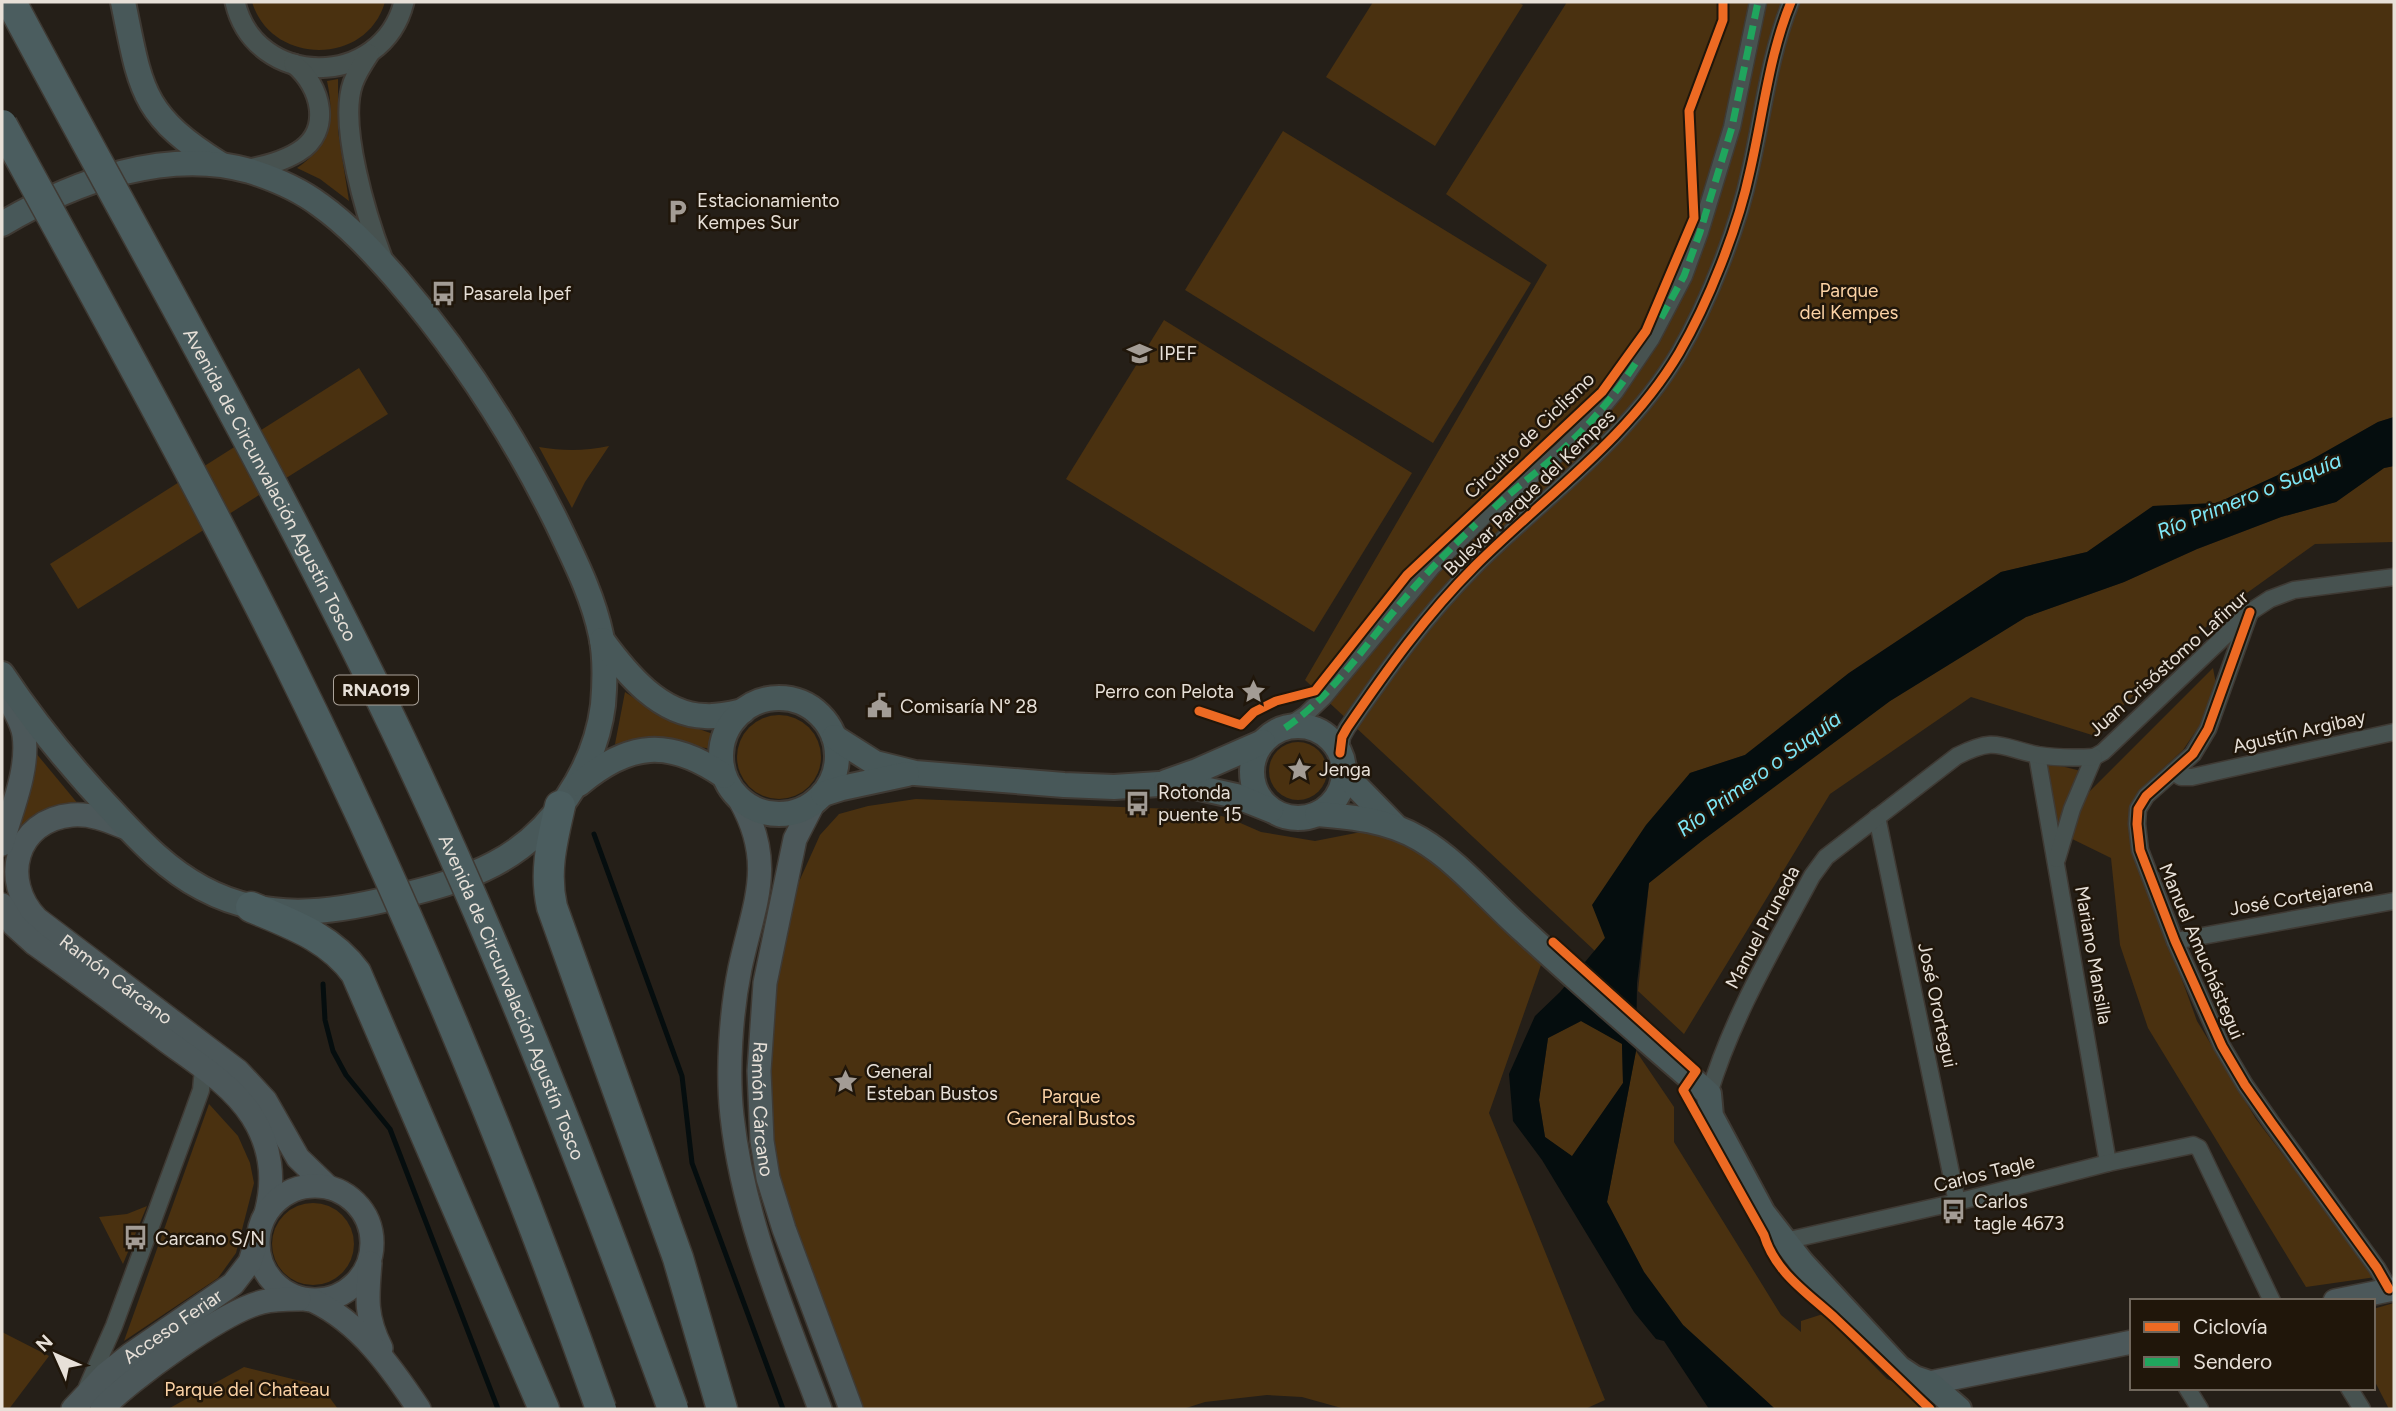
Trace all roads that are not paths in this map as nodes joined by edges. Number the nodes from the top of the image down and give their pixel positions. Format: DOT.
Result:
graph roads {
  1 [pos="11,2"];
  2 [pos="123,2"];
  3 [pos="235,2"];
  4 [pos="404,2"];
  5 [pos="1758,2"];
  6 [pos="1791,2"];
  7 [pos="371,51"];
  8 [pos="294,64"];
  9 [pos="2,125"];
  10 [pos="234,168"];
  11 [pos="2,224"];
  12 [pos="386,267"];
  13 [pos="2394,577"];
  14 [pos="2250,612"];
  15 [pos="602,639"];
  16 [pos="3,676"];
  17 [pos="743,711"];
  18 [pos="1285,728"];
  19 [pos="2394,732"];
  20 [pos="834,737"];
  21 [pos="1263,742"];
  22 [pos="2038,755"];
  23 [pos="2094,757"];
  24 [pos="1342,761"];
  25 [pos="2173,772"];
  26 [pos="915,773"];
  27 [pos="723,776"];
  28 [pos="1159,784"];
  29 [pos="819,798"];
  30 [pos="565,799"];
  31 [pos="740,800"];
  32 [pos="1271,810"];
  33 [pos="1317,814"];
  34 [pos="1877,817"];
  35 [pos="1396,827"];
  36 [pos="129,829"];
  37 [pos="2,844"];
  38 [pos="2056,862"];
  39 [pos="2394,901"];
  40 [pos="2,905"];
  41 [pos="251,908"];
  42 [pos="2175,941"];
  43 [pos="203,1068"];
  44 [pos="1709,1094"];
  45 [pos="2108,1163"];
  46 [pos="328,1187"];
  47 [pos="1957,1202"];
  48 [pos="267,1213"];
  49 [pos="258,1238"];
  50 [pos="1785,1241"];
  51 [pos="371,1257"];
  52 [pos="2392,1289"];
  53 [pos="2271,1299"];
  54 [pos="2344,1299"];
  55 [pos="308,1300"];
  56 [pos="2130,1342"];
  57 [pos="396,1376"];
  58 [pos="1929,1384"];
  59 [pos="2188,1390"];
  60 [pos="2350,1390"];
  61 [pos="76,1407"];
  62 [pos="102,1409"];
  63 [pos="419,1409"];
  64 [pos="544,1409"];
  65 [pos="601,1409"];
  66 [pos="673,1409"];
  67 [pos="722,1409"];
  68 [pos="820,1409"];
  69 [pos="851,1409"];
  70 [pos="1959,1409"];
  71 [pos="2200,1409"];
  72 [pos="2362,1409"];
  1 -- 66 [label="highway, Avenida de Circunvalación Agustín Tosco / RNA019, bridge"];
  2 -- 10 [label="main road"];
  3 -- 8 [label="street"];
  4 -- 7 [label="street"];
  5 -- 18 [label="street, Bulevar Parque del Kempes"];
  6 -- 24 [label="street, Bulevar Parque del Kempes"];
  7 -- 8 [label="street"];
  7 -- 12 [label="street"];
  8 -- 10 [label="street"];
  9 -- 65 [label="highway, RNA019, bridge"];
  10 -- 11 [label="main road"];
  10 -- 12 [label="main road"];
  12 -- 15 [label="main road"];
  13 -- 14 [label="street, Juan Crisóstomo Lafinur"];
  14 -- 23 [label="street, Juan Crisóstomo Lafinur"];
  14 -- 25 [label="street, Manuel Amuchástegui"];
  15 -- 17 [label="main road"];
  15 -- 30 [label="main road"];
  16 -- 36 [label="main road"];
  16 -- 37 [label="main road"];
  17 -- 20 [label="main road"];
  17 -- 27 [label="main road"];
  18 -- 21 [label="main road"];
  18 -- 24 [label="main road"];
  19 -- 25 [label="street, Agustín Argibay"];
  20 -- 26 [label="main road"];
  20 -- 29 [label="main road"];
  21 -- 28 [label="main road"];
  21 -- 32 [label="main road"];
  22 -- 23 [label="street, Manuel Pruneda"];
  22 -- 34 [label="street, Manuel Pruneda"];
  22 -- 38 [label="street, Mariano Mansilla"];
  23 -- 38 [label="street"];
  24 -- 33 [label="main road"];
  24 -- 35 [label="main road"];
  25 -- 42 [label="street, Manuel Amuchástegui"];
  26 -- 28 [label="main road"];
  26 -- 29 [label="main road"];
  27 -- 30 [label="main road"];
  27 -- 31 [label="main road"];
  28 -- 32 [label="main road"];
  29 -- 31 [label="main road"];
  29 -- 69 [label="main road, Ramón Cárcano"];
  30 -- 41 [label="main road"];
  30 -- 67 [label="highway"];
  31 -- 68 [label="main road, Ramón Cárcano"];
  32 -- 33 [label="main road"];
  33 -- 35 [label="main road"];
  34 -- 44 [label="street, Manuel Pruneda"];
  34 -- 47 [label="street, José Orortegui"];
  35 -- 44 [label="main road"];
  36 -- 41 [label="main road"];
  36 -- 46 [label="main road, Ramón Cárcano"];
  38 -- 45 [label="street, Mariano Mansilla"];
  39 -- 42 [label="street, José Cortejarena"];
  40 -- 43 [label="main road, Ramón Cárcano"];
  41 -- 64 [label="highway"];
  42 -- 52 [label="street, Manuel Amuchástegui"];
  43 -- 48 [label="main road, Ramón Cárcano"];
  43 -- 61 [label="street"];
  44 -- 50 [label="main road"];
  45 -- 47 [label="street, Carlos Tagle"];
  45 -- 53 [label="street, Carlos Tagle"];
  46 -- 48 [label="main road"];
  46 -- 51 [label="main road"];
  47 -- 50 [label="street, Carlos Tagle"];
  48 -- 49 [label="main road"];
  49 -- 55 [label="main road"];
  49 -- 61 [label="main road, Acceso Feriar"];
  50 -- 58 [label="main road"];
  51 -- 55 [label="main road"];
  51 -- 57 [label="main road"];
  52 -- 54 [label="main road"];
  55 -- 57 [label="main road"];
  55 -- 62 [label="main road, Acceso Feriar"];
  56 -- 58 [label="main road"];
  57 -- 63 [label="main road"];
  58 -- 70 [label="main road"];
  59 -- 71 [label="street"];
  60 -- 72 [label="street"];
}
